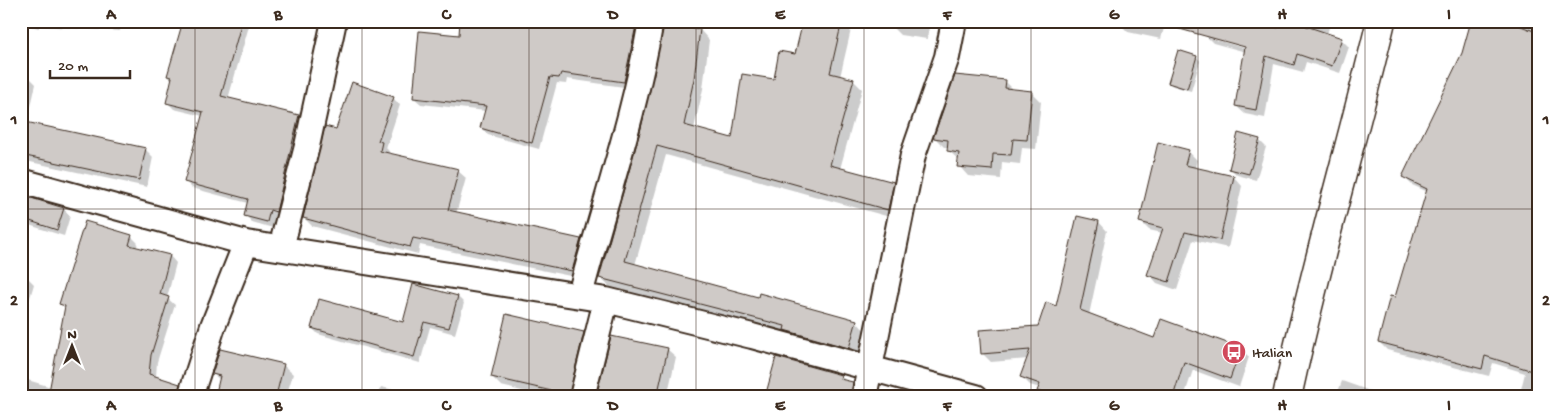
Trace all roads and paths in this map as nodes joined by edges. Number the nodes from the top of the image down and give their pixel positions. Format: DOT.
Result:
graph roads {
  1 [pos="334,21"];
  2 [pos="651,21"];
  3 [pos="954,21"];
  4 [pos="1381,21"];
  5 [pos="21,182"];
  6 [pos="246,243"];
  7 [pos="281,248"];
  8 [pos="580,295"];
  9 [pos="606,300"];
  10 [pos="870,369"];
  11 [pos="190,397"];
  12 [pos="582,397"];
  13 [pos="864,397"];
  14 [pos="976,397"];
  15 [pos="1287,397"];
  1 -- 7 [label="street"];
  2 -- 8 [label="street"];
  3 -- 10 [label="street"];
  4 -- 15 [label="main road"];
  5 -- 6 [label="street"];
  6 -- 7 [label="street"];
  6 -- 11 [label="street"];
  7 -- 8 [label="street"];
  8 -- 9 [label="street"];
  9 -- 10 [label="street"];
  9 -- 12 [label="street"];
  10 -- 13 [label="street"];
  10 -- 14 [label="street"];
}
